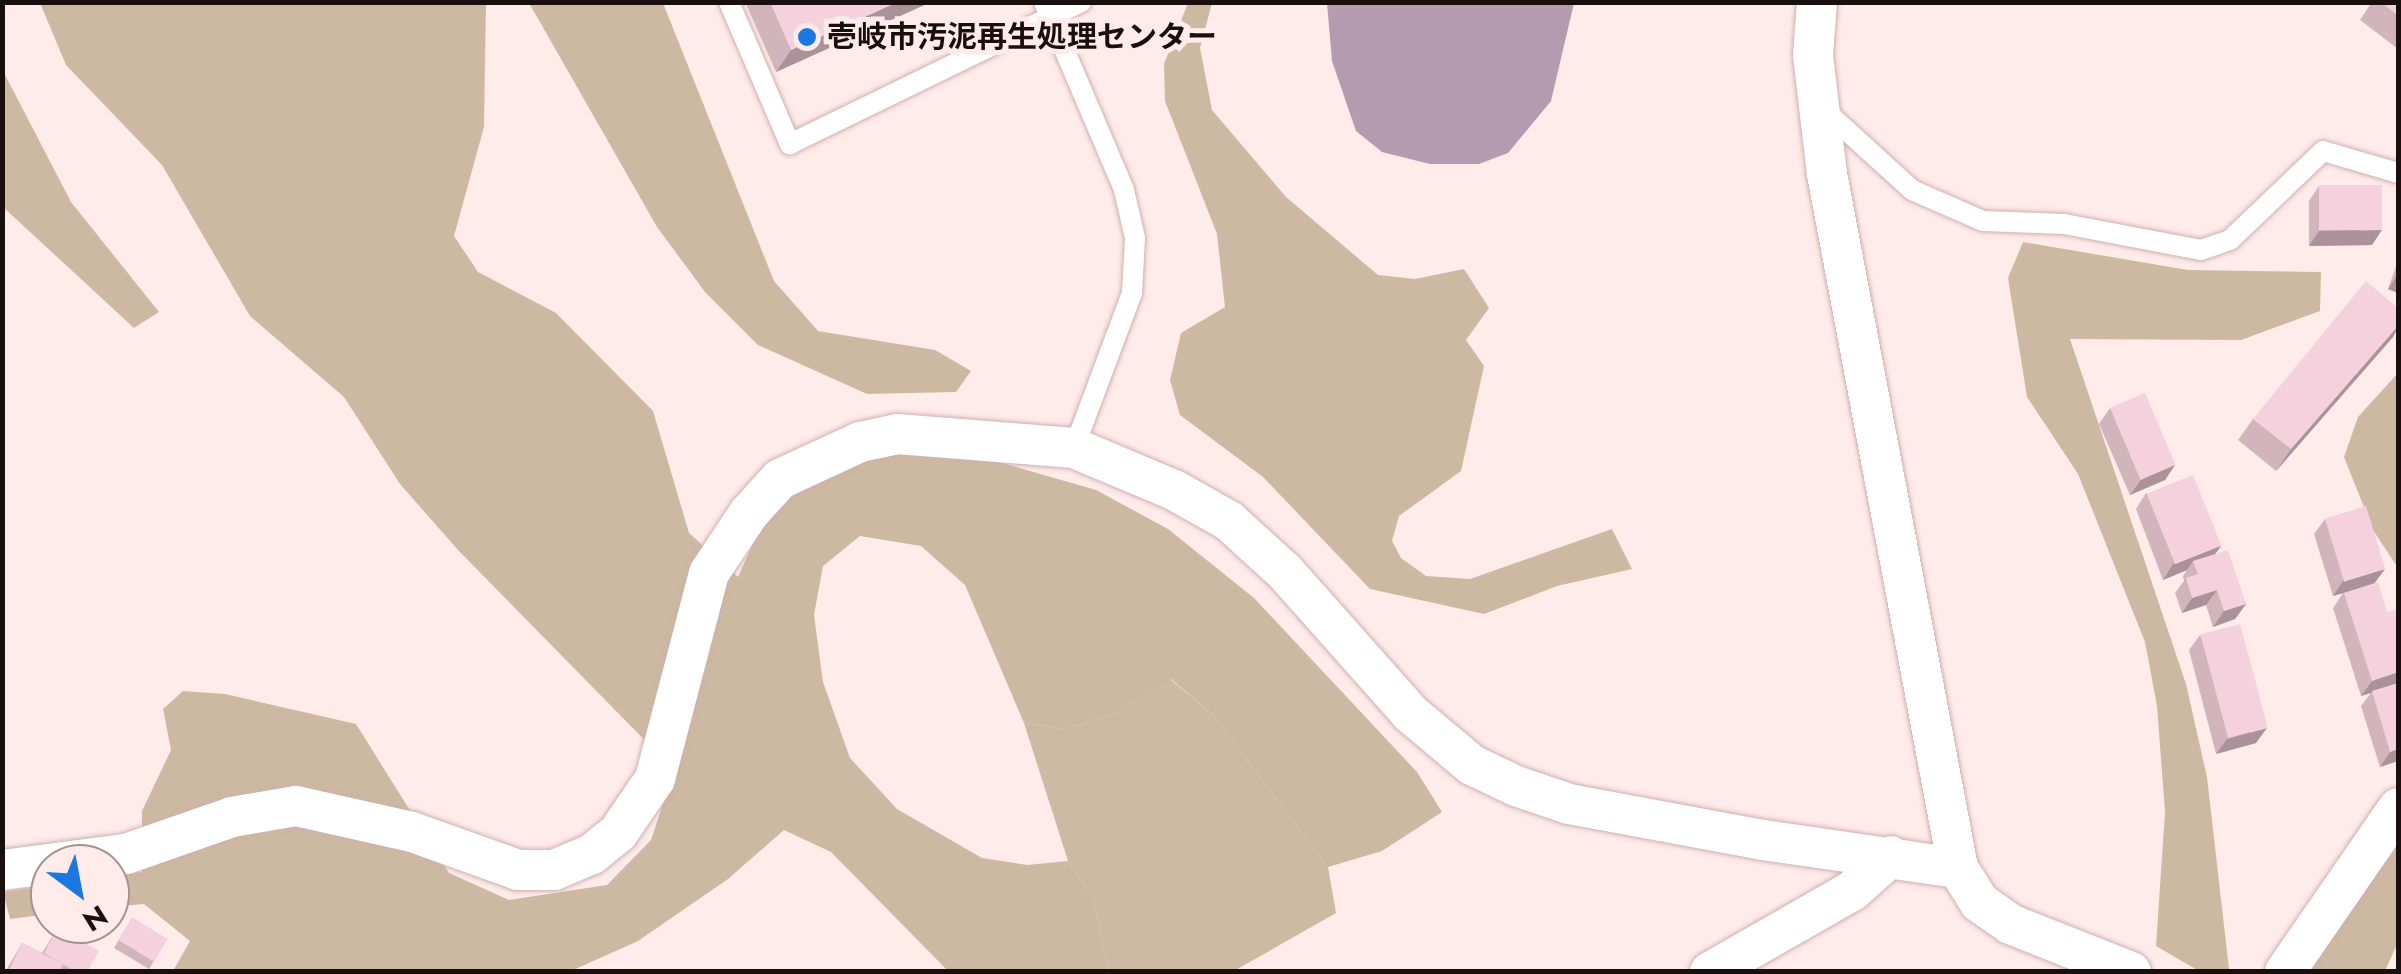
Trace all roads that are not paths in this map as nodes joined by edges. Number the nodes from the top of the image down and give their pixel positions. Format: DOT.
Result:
graph roads {
  1 [pos="729,2"];
  2 [pos="1081,2"];
  3 [pos="1817,2"];
  4 [pos="1048,12"];
  5 [pos="1819,106"];
  6 [pos="2398,173"];
  7 [pos="1074,448"];
  8 [pos="2398,808"];
  9 [pos="1891,856"];
  10 [pos="1958,868"];
  11 [pos="2,870"];
  12 [pos="1710,972"];
  13 [pos="2131,972"];
  14 [pos="2284,972"];
  1 -- 4 [label="lane"];
  2 -- 4 [label="lane"];
  3 -- 5 [label="street"];
  4 -- 7 [label="lane"];
  5 -- 6 [label="lane"];
  5 -- 10 [label="street"];
  7 -- 9 [label="street"];
  7 -- 11 [label="street"];
  8 -- 14 [label="street"];
  9 -- 10 [label="street"];
  9 -- 12 [label="street"];
  10 -- 13 [label="street"];
}
